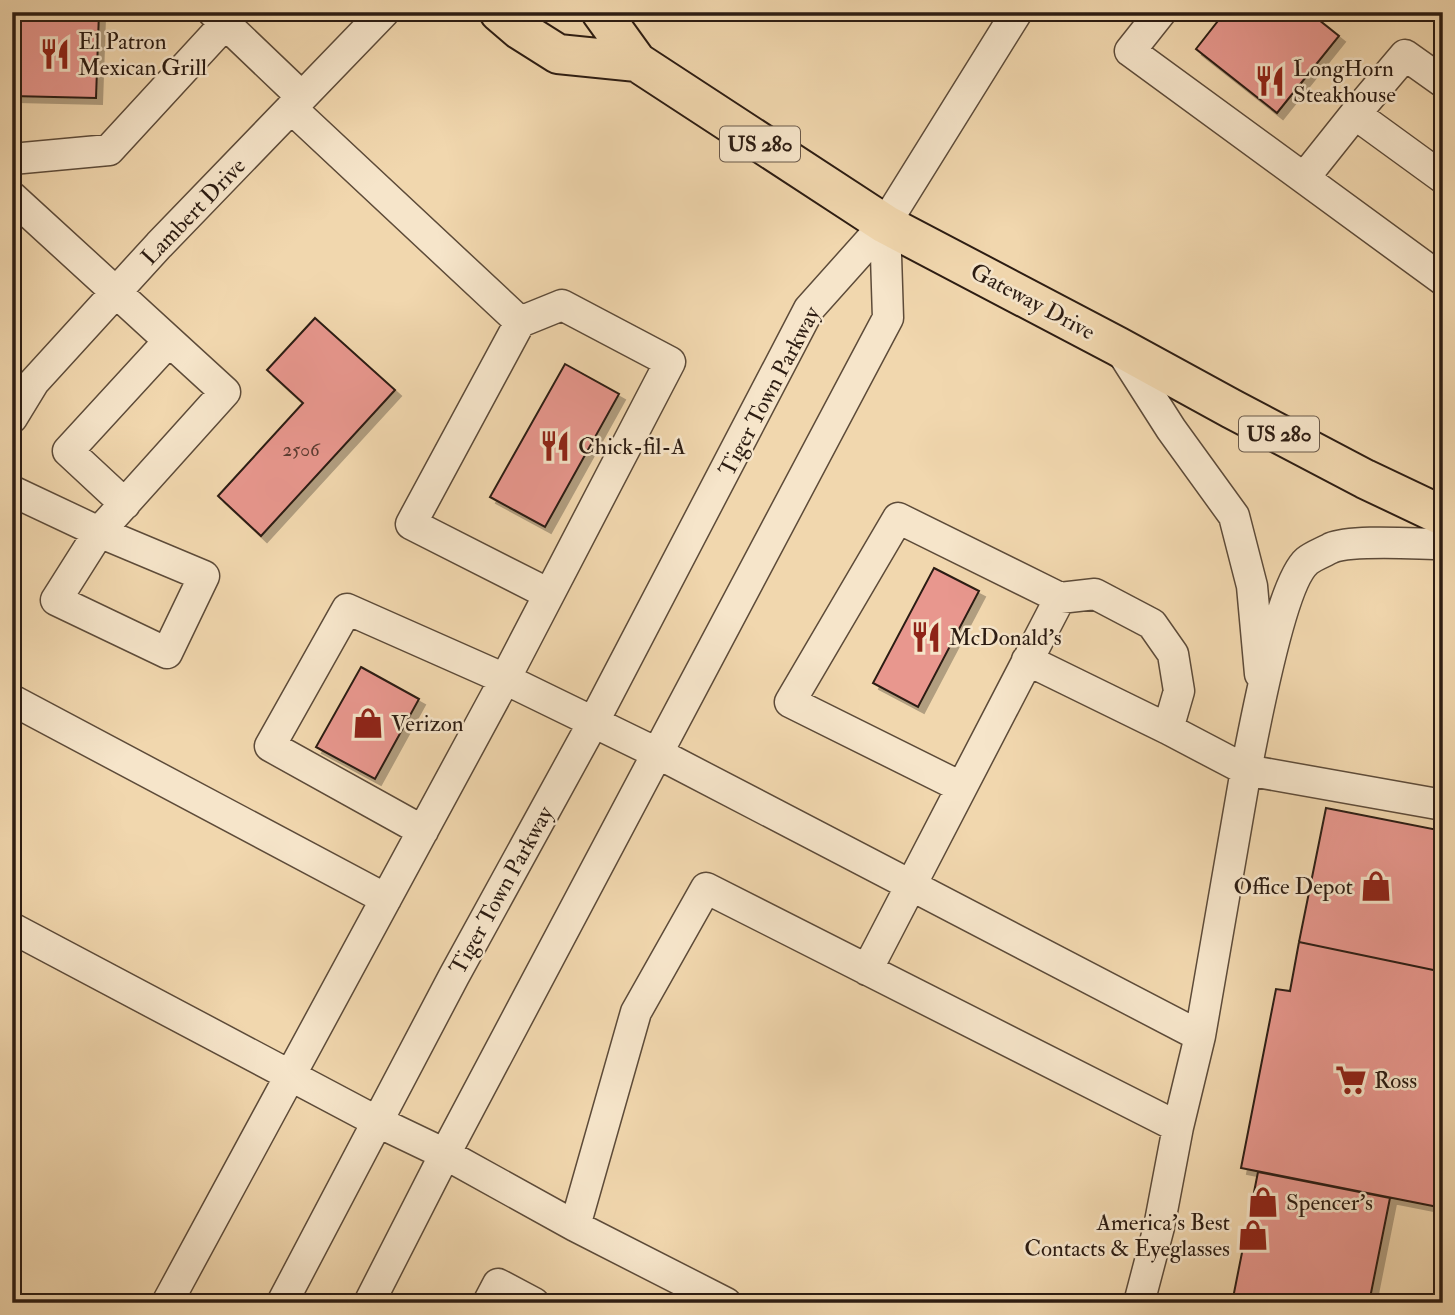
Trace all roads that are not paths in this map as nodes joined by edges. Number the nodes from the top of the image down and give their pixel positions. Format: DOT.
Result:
graph roads {
  1 [pos="384,12"];
  2 [pos="499,12"];
  3 [pos="601,12"];
  4 [pos="1017,12"];
  5 [pos="1161,12"];
  6 [pos="219,18"];
  7 [pos="637,62"];
  8 [pos="1443,82"];
  9 [pos="296,103"];
  10 [pos="1355,114"];
  11 [pos="12,159"];
  12 [pos="1304,178"];
  13 [pos="1443,178"];
  14 [pos="12,197"];
  15 [pos="885,224"];
  16 [pos="1443,280"];
  17 [pos="116,292"];
  18 [pos="520,322"];
  19 [pos="169,341"];
  20 [pos="1118,346"];
  21 [pos="12,418"];
  22 [pos="12,491"];
  23 [pos="125,504"];
  24 [pos="1443,516"];
  25 [pos="99,532"];
  26 [pos="1443,544"];
  27 [pos="549,594"];
  28 [pos="1060,598"];
  29 [pos="1027,660"];
  30 [pos="505,679"];
  31 [pos="1261,692"];
  32 [pos="12,700"];
  33 [pos="594,721"];
  34 [pos="1168,729"];
  35 [pos="659,754"];
  36 [pos="1246,770"];
  37 [pos="961,787"];
  38 [pos="1443,805"];
  39 [pos="423,831"];
  40 [pos="910,885"];
  41 [pos="386,899"];
  42 [pos="12,928"];
  43 [pos="867,970"];
  44 [pos="1200,1036"];
  45 [pos="290,1076"];
  46 [pos="376,1121"];
  47 [pos="1178,1127"];
  48 [pos="445,1154"];
  49 [pos="575,1226"];
  50 [pos="167,1303"];
  51 [pos="282,1303"];
  52 [pos="369,1303"];
  53 [pos="488,1303"];
  54 [pos="534,1303"];
  55 [pos="726,1303"];
  56 [pos="1139,1303"];
  1 -- 9 [label="lane, Lambert Drive"];
  2 -- 7 [label="highway, Gateway Drive / US 280"];
  3 -- 7 [label="highway, Gateway Drive / US 280"];
  4 -- 15 [label="lane, Tiger Town Parkway"];
  5 -- 12 [label="lane"];
  6 -- 9 [label="lane"];
  6 -- 11 [label="lane"];
  7 -- 15 [label="highway, Gateway Drive / US 280"];
  8 -- 10 [label="lane"];
  9 -- 17 [label="lane, Lambert Drive"];
  9 -- 18 [label="lane"];
  10 -- 12 [label="lane"];
  10 -- 13 [label="lane"];
  12 -- 16 [label="lane"];
  14 -- 17 [label="lane"];
  15 -- 20 [label="highway, Gateway Drive / US 280"];
  15 -- 33 [label="lane, Tiger Town Parkway"];
  15 -- 35 [label="lane"];
  17 -- 19 [label="lane"];
  17 -- 21 [label="lane, Lambert Drive"];
  18 -- 27 [label="lane"];
  18 -- 27 [label="lane"];
  19 -- 23 [label="lane"];
  19 -- 23 [label="lane"];
  20 -- 24 [label="highway, Gateway Drive / US 280"];
  20 -- 31 [label="lane"];
  22 -- 25 [label="lane"];
  23 -- 25 [label="lane"];
  25 -- 25 [label="lane"];
  26 -- 31 [label="lane"];
  27 -- 30 [label="lane"];
  28 -- 29 [label="lane"];
  28 -- 34 [label="lane"];
  28 -- 37 [label="lane"];
  29 -- 34 [label="lane"];
  29 -- 37 [label="lane"];
  30 -- 33 [label="lane"];
  30 -- 39 [label="lane"];
  30 -- 39 [label="lane"];
  31 -- 36 [label="lane"];
  32 -- 41 [label="lane"];
  33 -- 35 [label="lane"];
  33 -- 46 [label="lane, Tiger Town Parkway"];
  34 -- 36 [label="lane"];
  35 -- 40 [label="lane"];
  35 -- 48 [label="lane"];
  36 -- 38 [label="lane"];
  36 -- 44 [label="lane"];
  37 -- 40 [label="lane"];
  39 -- 41 [label="lane"];
  40 -- 43 [label="lane"];
  40 -- 44 [label="lane"];
  41 -- 45 [label="lane"];
  42 -- 45 [label="lane"];
  43 -- 47 [label="lane"];
  43 -- 49 [label="lane"];
  44 -- 47 [label="lane"];
  45 -- 46 [label="lane"];
  45 -- 50 [label="lane"];
  46 -- 48 [label="lane"];
  46 -- 51 [label="lane, Tiger Town Parkway"];
  47 -- 56 [label="lane"];
  48 -- 49 [label="lane"];
  48 -- 52 [label="lane"];
  49 -- 55 [label="lane"];
  53 -- 54 [label="lane"];
}
